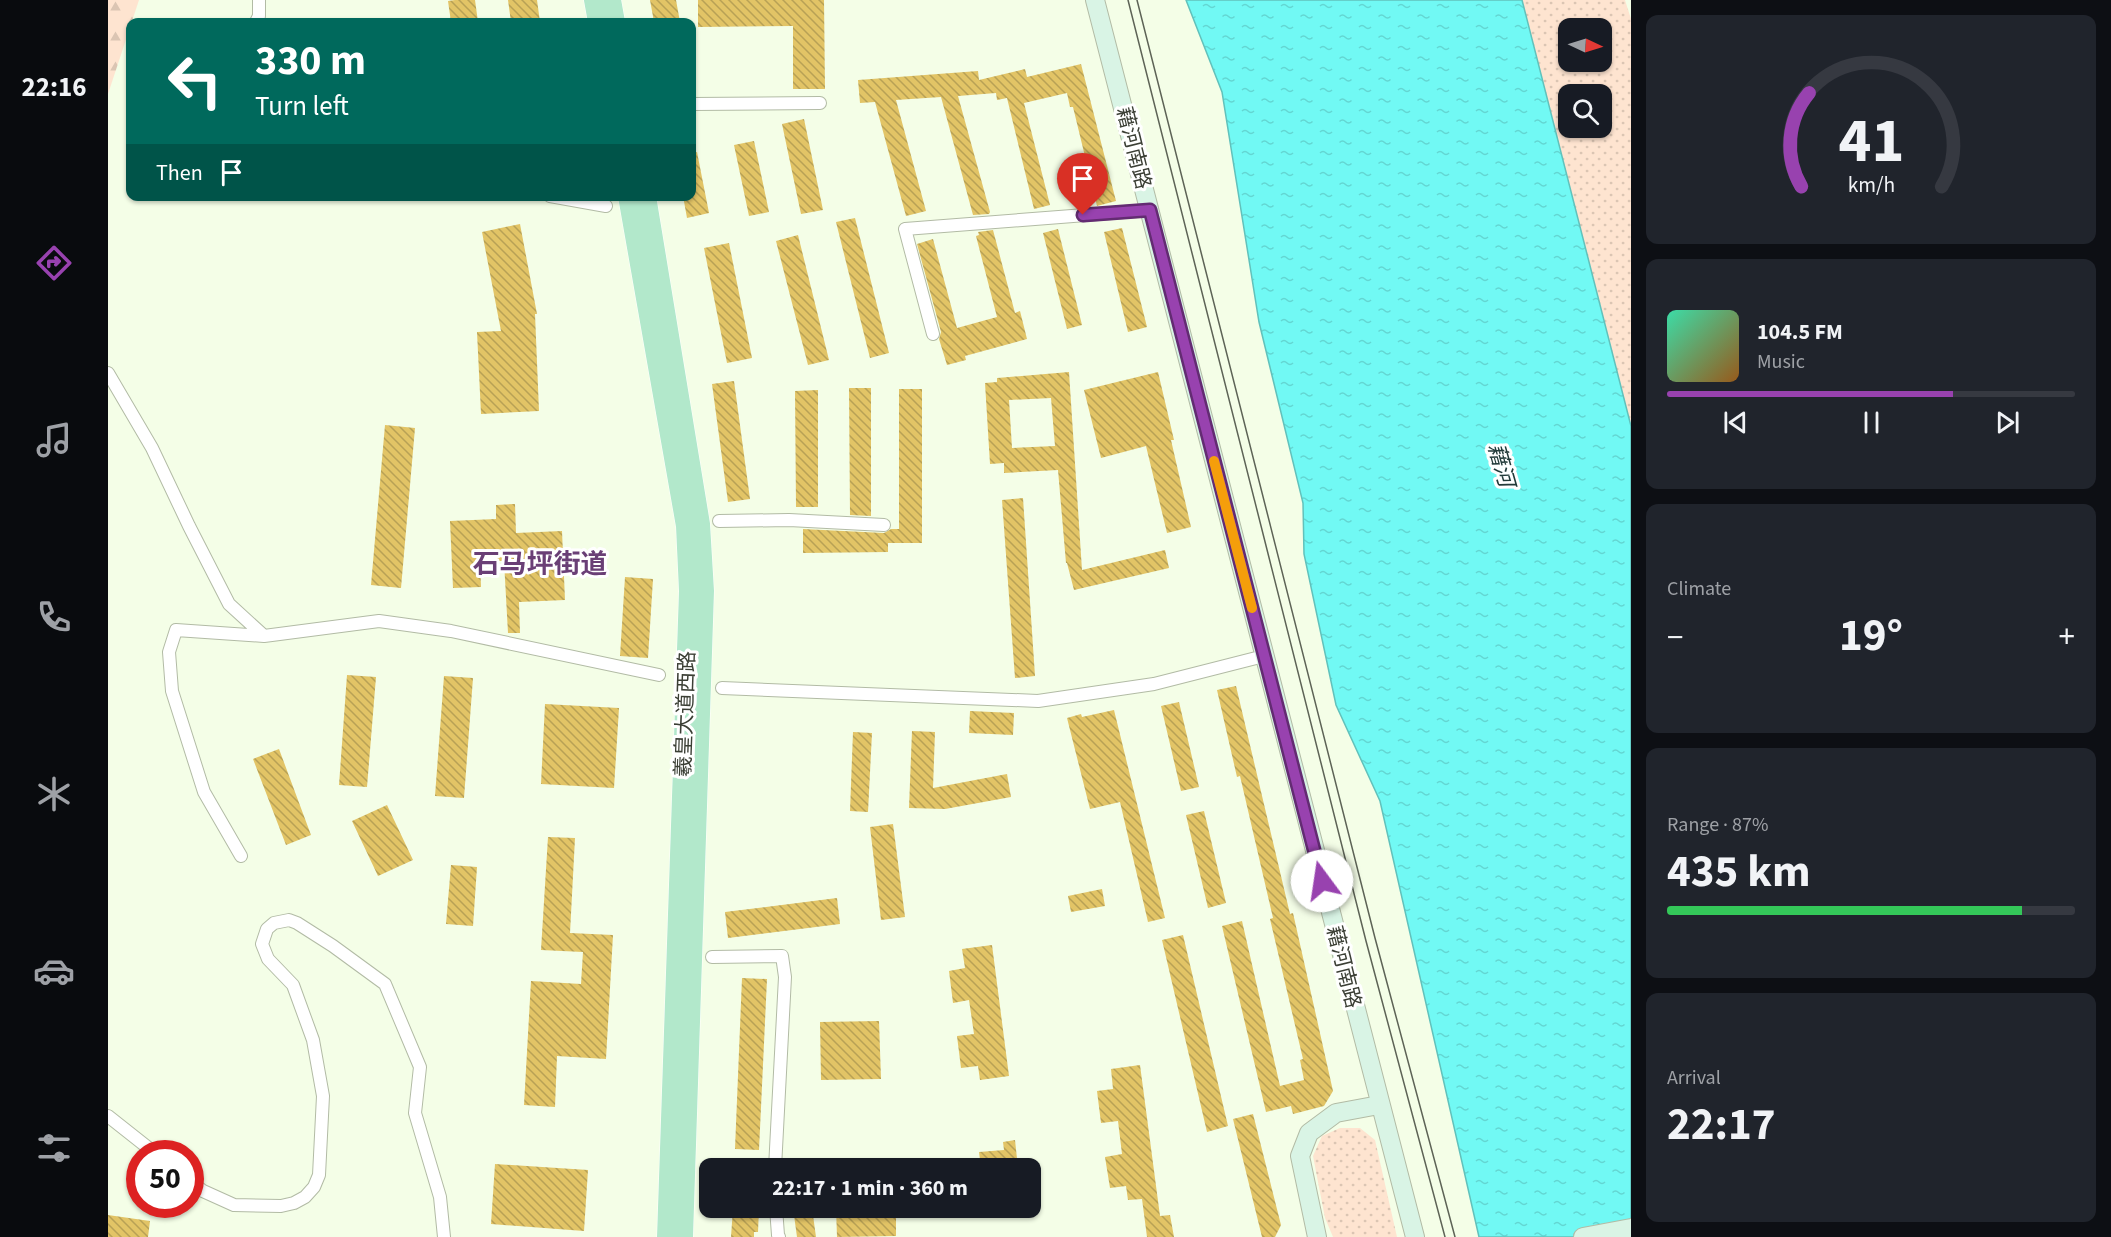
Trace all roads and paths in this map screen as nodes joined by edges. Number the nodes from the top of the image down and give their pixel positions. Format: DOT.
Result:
graph roads {
  1 [pos="259,0"];
  2 [pos="594,0"];
  3 [pos="611,0"];
  4 [pos="1095,0"];
  5 [pos="258,18"];
  6 [pos="597,18"];
  7 [pos="614,18"];
  8 [pos="820,103"];
  9 [pos="696,104"];
  10 [pos="578,201"];
  11 [pos="629,201"];
  12 [pos="647,201"];
  13 [pos="606,206"];
  14 [pos="1150,210"];
  15 [pos="933,334"];
  16 [pos="108,373"];
  17 [pos="718,520"];
  18 [pos="884,525"];
  19 [pos="264,636"];
  20 [pos="1264,656"];
  21 [pos="659,675"];
  22 [pos="722,688"];
  23 [pos="241,856"];
  24 [pos="712,957"];
  25 [pos="1379,1105"];
  26 [pos="108,1116"];
  27 [pos="138,1140"];
  28 [pos="776,1158"];
  29 [pos="204,1191"];
  30 [pos="777,1218"];
  31 [pos="1631,1228"];
  32 [pos="444,1237"];
  33 [pos="667,1237"];
  34 [pos="683,1237"];
  35 [pos="779,1237"];
  36 [pos="1317,1237"];
  37 [pos="1415,1237"];
  38 [pos="1583,1237"];
  1 -- 5 [label="street"];
  2 -- 6 [label="main road"];
  3 -- 7 [label="main road"];
  4 -- 14 [label="main road, 藉河南路"];
  8 -- 9 [label="street"];
  10 -- 13 [label="street"];
  11 -- 33 [label="main road, 羲皇大道西路"];
  12 -- 34 [label="main road, 羲皇大道西路"];
  14 -- 15 [label="street"];
  14 -- 20 [label="main road, 藉河南路"];
  16 -- 19 [label="street"];
  17 -- 18 [label="street"];
  19 -- 21 [label="street"];
  19 -- 23 [label="street"];
  20 -- 22 [label="street"];
  20 -- 25 [label="main road, 藉河南路"];
  24 -- 28 [label="street"];
  25 -- 36 [label="main road"];
  25 -- 37 [label="main road, 藉河南路"];
  26 -- 27 [label="street"];
  29 -- 32 [label="street"];
  30 -- 35 [label="street"];
  31 -- 38 [label="main road"];
}
